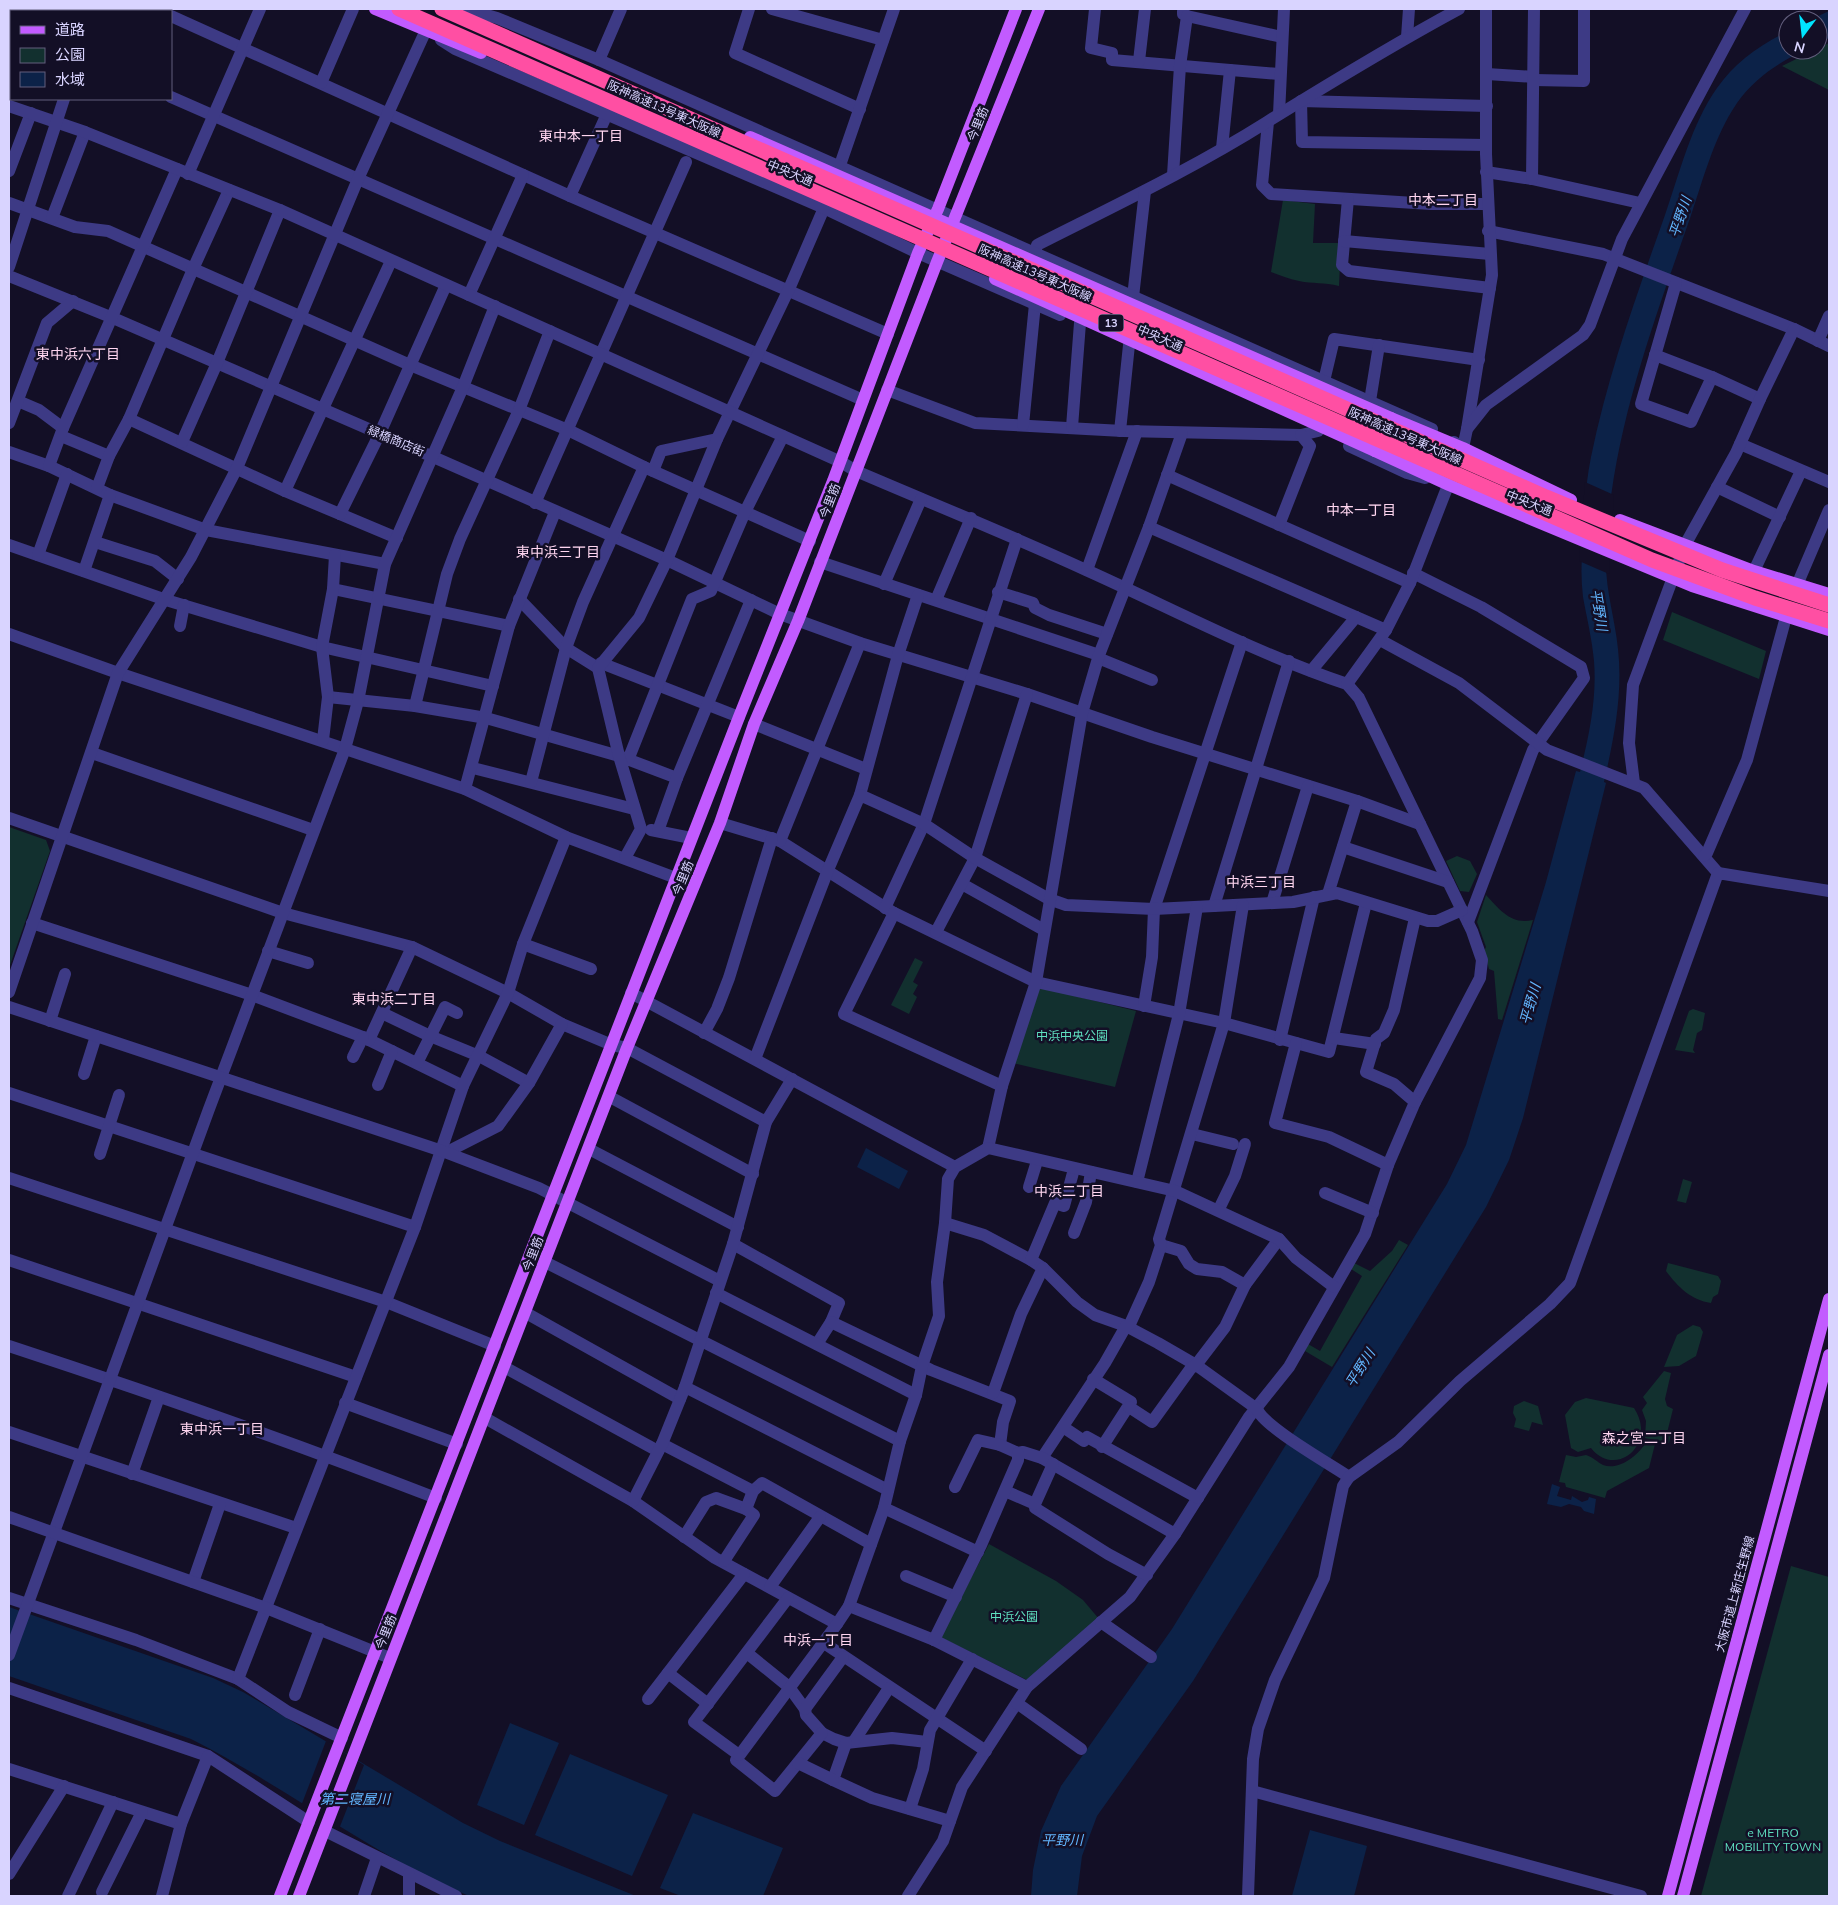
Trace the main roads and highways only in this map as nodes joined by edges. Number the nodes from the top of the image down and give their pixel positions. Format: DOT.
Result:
graph roads {
  1 [pos="375,9"];
  2 [pos="399,9"];
  3 [pos="442,9"];
  4 [pos="457,9"];
  5 [pos="1016,9"];
  6 [pos="1039,9"];
  7 [pos="1829,594"];
  8 [pos="1829,605"];
  9 [pos="1829,621"];
  10 [pos="1829,630"];
  11 [pos="1829,1299"];
  12 [pos="1829,1355"];
  13 [pos="280,1896"];
  14 [pos="299,1896"];
  15 [pos="1668,1896"];
  16 [pos="1683,1896"];
  1 -- 10 [label="main road, 中央大通, bridge"];
  2 -- 9 [label="highway, 阪神高速13号東大阪線 / 13, bridge"];
  3 -- 8 [label="highway, 阪神高速13号東大阪線 / 13, bridge"];
  4 -- 7 [label="main road, 中央大通, bridge"];
  5 -- 13 [label="main road, 今里筋"];
  6 -- 14 [label="main road, 今里筋"];
  11 -- 15 [label="main road, 大阪市道上新庄生野線"];
  12 -- 16 [label="main road"];
}
